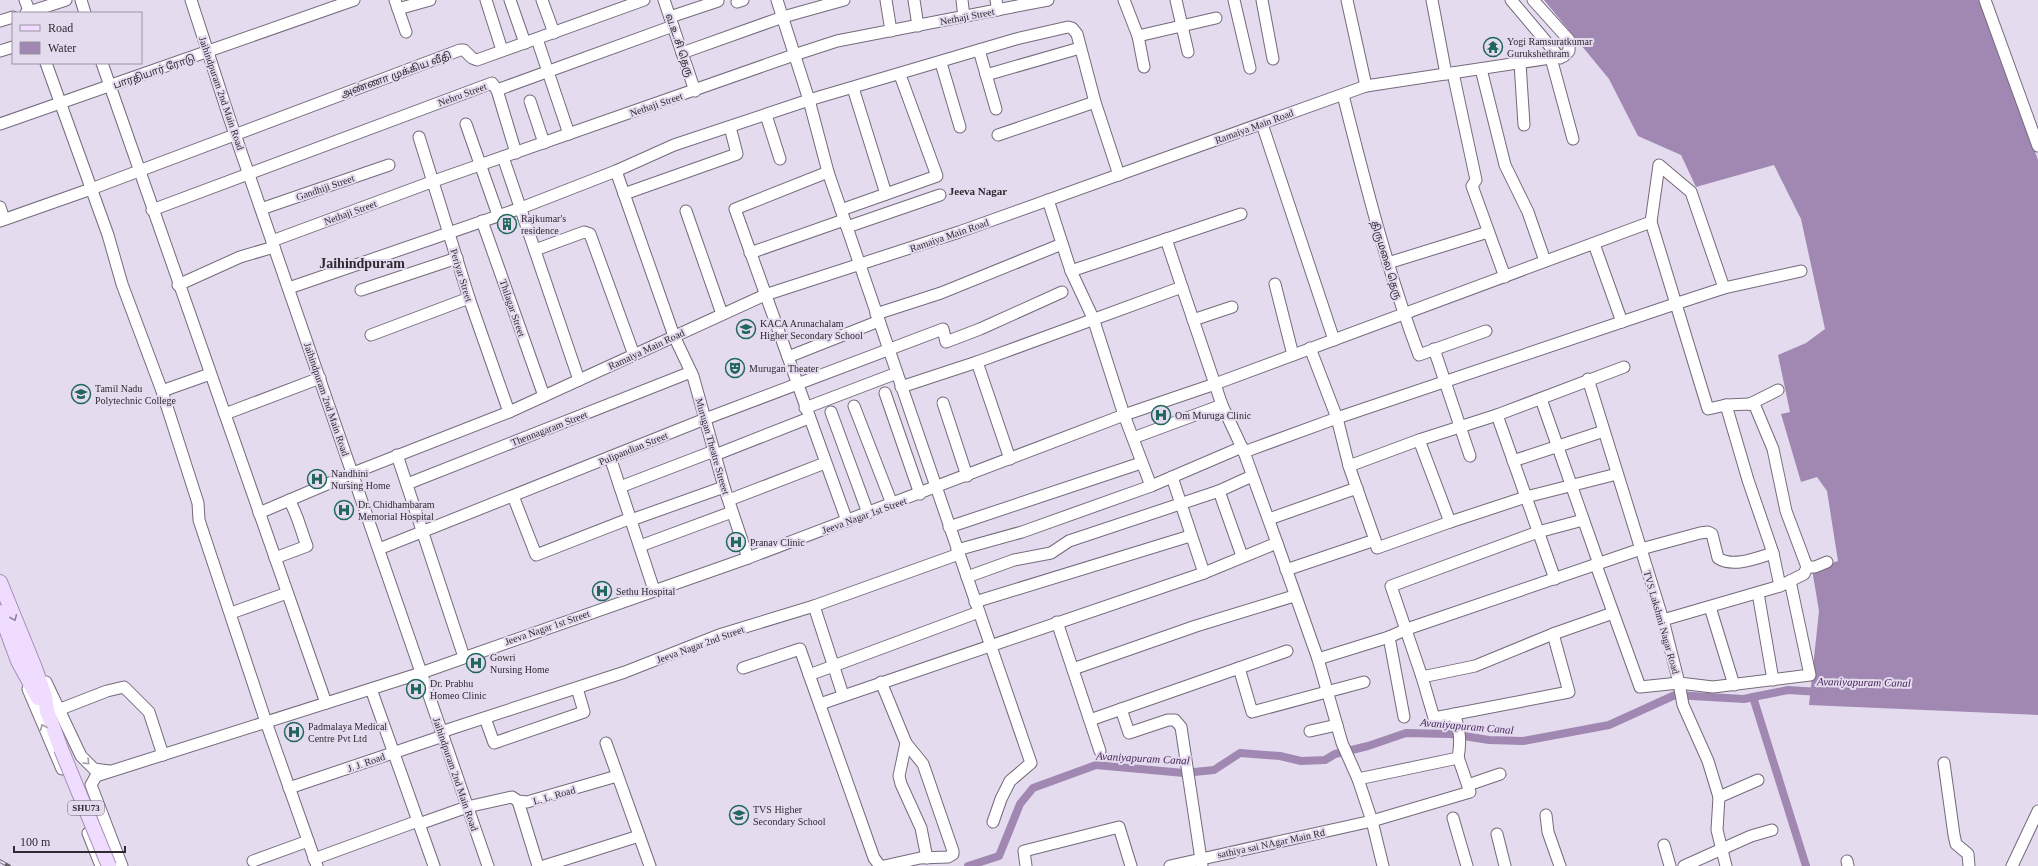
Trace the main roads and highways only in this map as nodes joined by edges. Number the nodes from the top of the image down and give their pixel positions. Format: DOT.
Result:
graph roads {
  1 [pos="0,582"];
  2 [pos="0,612"];
  3 [pos="30,670"];
  4 [pos="109,866"];
  1 -- 3 [label="main road, SHU73, one-way"];
  2 -- 3 [label="main road, SHU73"];
  3 -- 4 [label="main road, SHU73, bridge"];
}
